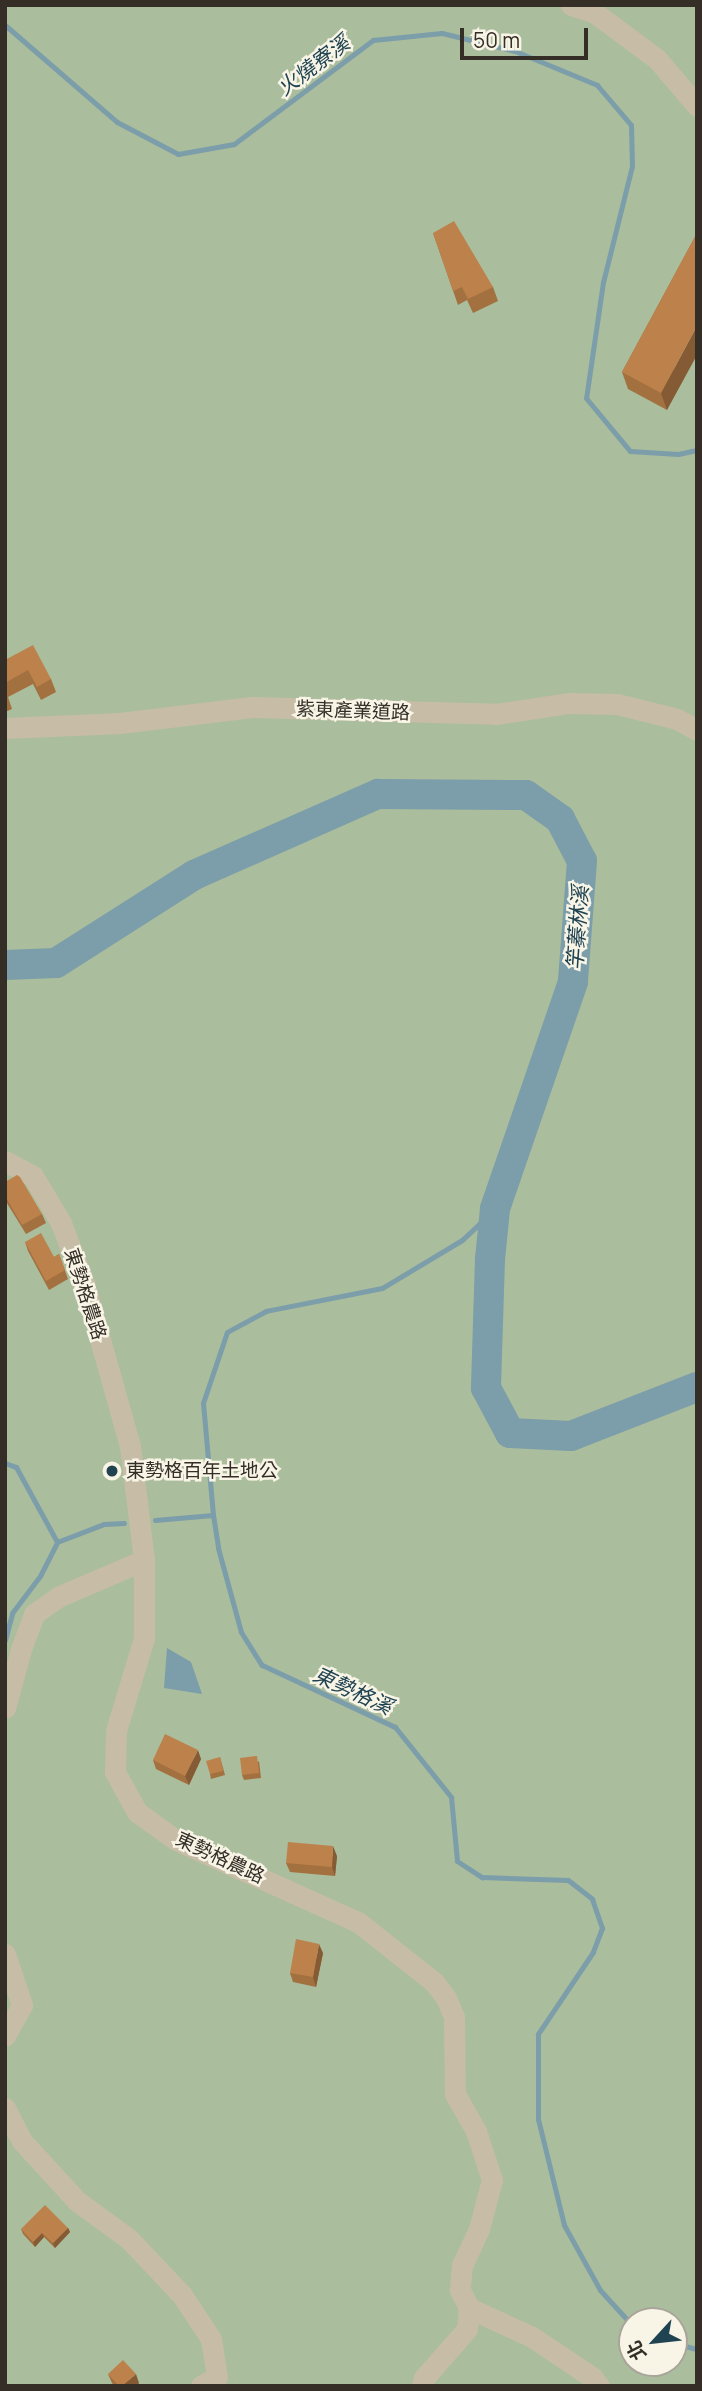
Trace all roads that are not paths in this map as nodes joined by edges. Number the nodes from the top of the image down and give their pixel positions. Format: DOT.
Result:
graph roads {
  1 [pos="571,5"];
  2 [pos="697,106"];
  3 [pos="5,728"];
  4 [pos="697,730"];
  5 [pos="5,1161"];
  6 [pos="144,1560"];
  7 [pos="5,1708"];
  8 [pos="5,1954"];
  9 [pos="5,2036"];
  10 [pos="5,2108"];
  11 [pos="11,2126"];
  12 [pos="469,2308"];
  13 [pos="201,2386"];
  14 [pos="422,2386"];
  15 [pos="599,2386"];
  1 -- 2 [label="street"];
  3 -- 4 [label="street, 紫東產業道路"];
  5 -- 6 [label="street, 東勢格農路"];
  6 -- 7 [label="street"];
  6 -- 12 [label="street, 東勢格農路"];
  8 -- 9 [label="street"];
  10 -- 11 [label="street"];
  11 -- 13 [label="street"];
  12 -- 14 [label="street"];
  12 -- 15 [label="street"];
}
